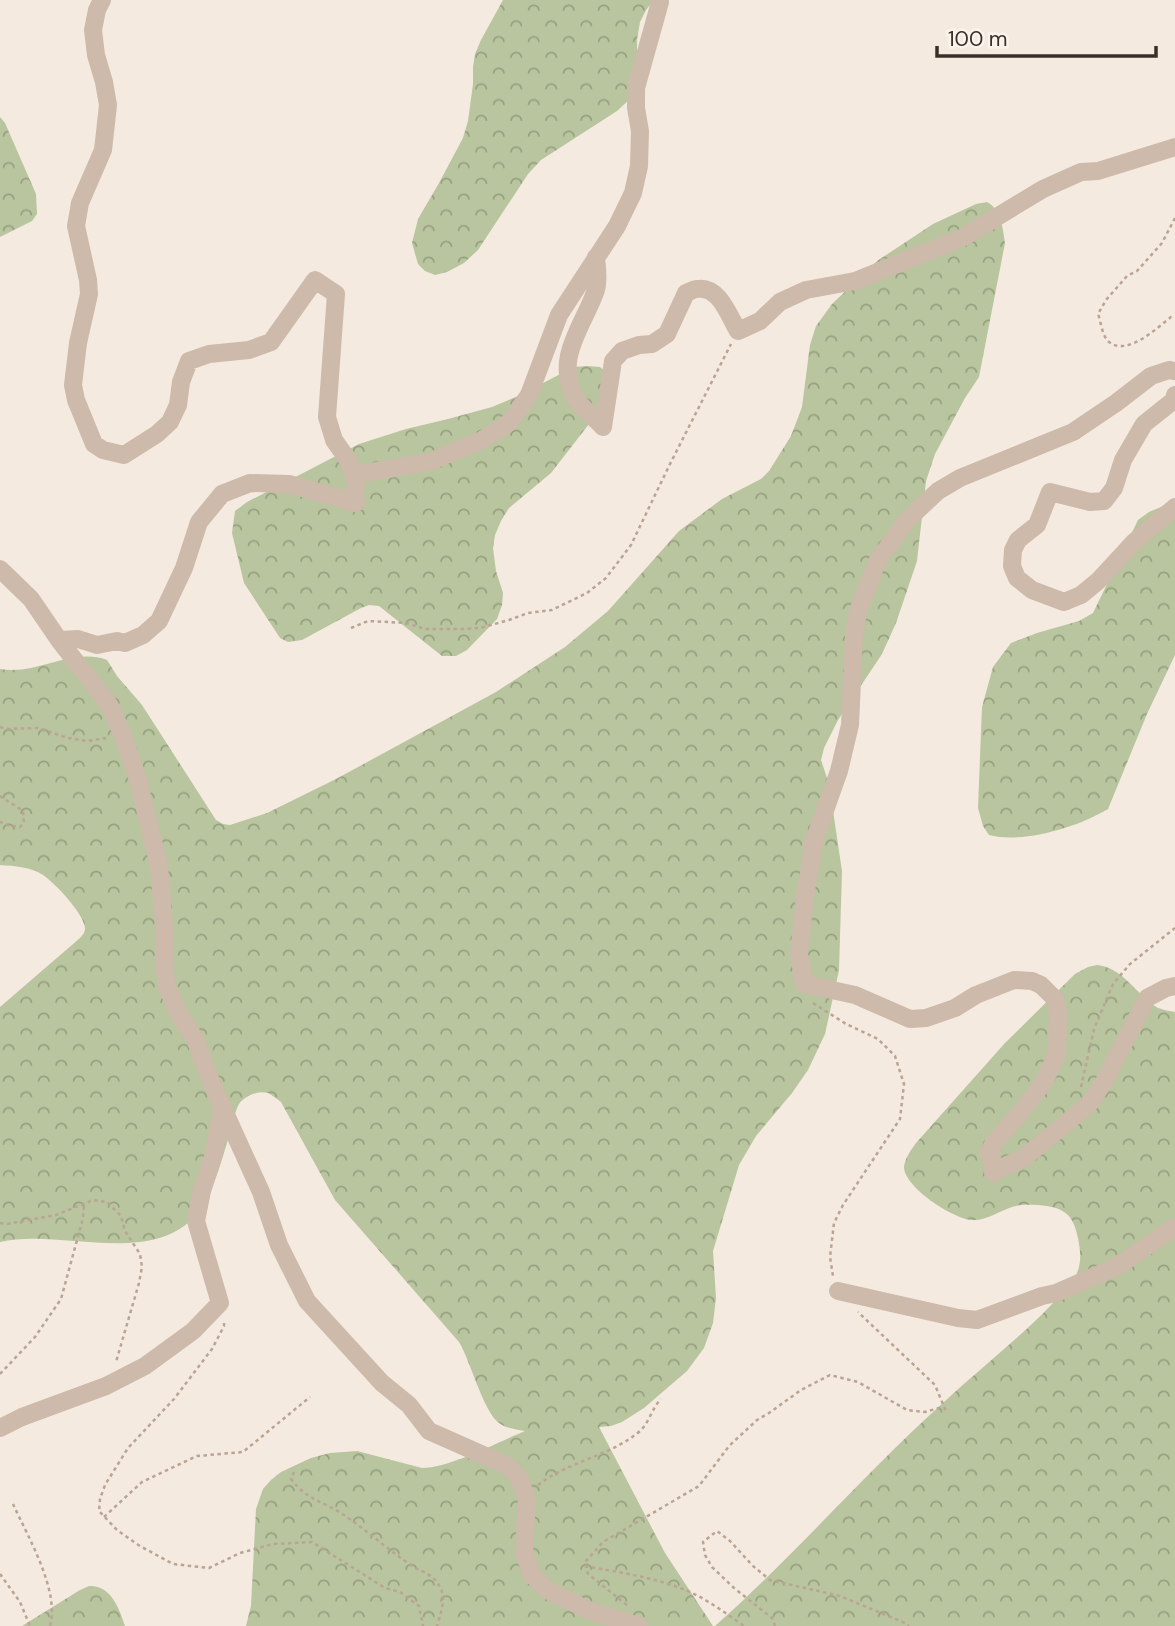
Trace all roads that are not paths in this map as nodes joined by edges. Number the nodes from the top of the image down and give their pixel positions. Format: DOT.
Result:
graph roads {
  1 [pos="102,0"];
  2 [pos="660,2"];
  3 [pos="1175,147"];
  4 [pos="596,257"];
  5 [pos="1175,371"];
  6 [pos="1175,395"];
  7 [pos="353,475"];
  8 [pos="1175,508"];
  9 [pos="0,569"];
  10 [pos="59,640"];
  11 [pos="1175,986"];
  12 [pos="222,1106"];
  13 [pos="1175,1227"];
  14 [pos="838,1291"];
  15 [pos="0,1428"];
  16 [pos="639,1626"];
  1 -- 7 [label="street"];
  2 -- 4 [label="street"];
  3 -- 4 [label="street"];
  4 -- 7 [label="street"];
  5 -- 11 [label="street"];
  6 -- 8 [label="street"];
  7 -- 10 [label="street"];
  9 -- 10 [label="street"];
  10 -- 12 [label="street"];
  12 -- 15 [label="street"];
  12 -- 16 [label="street"];
  13 -- 14 [label="street"];
}
